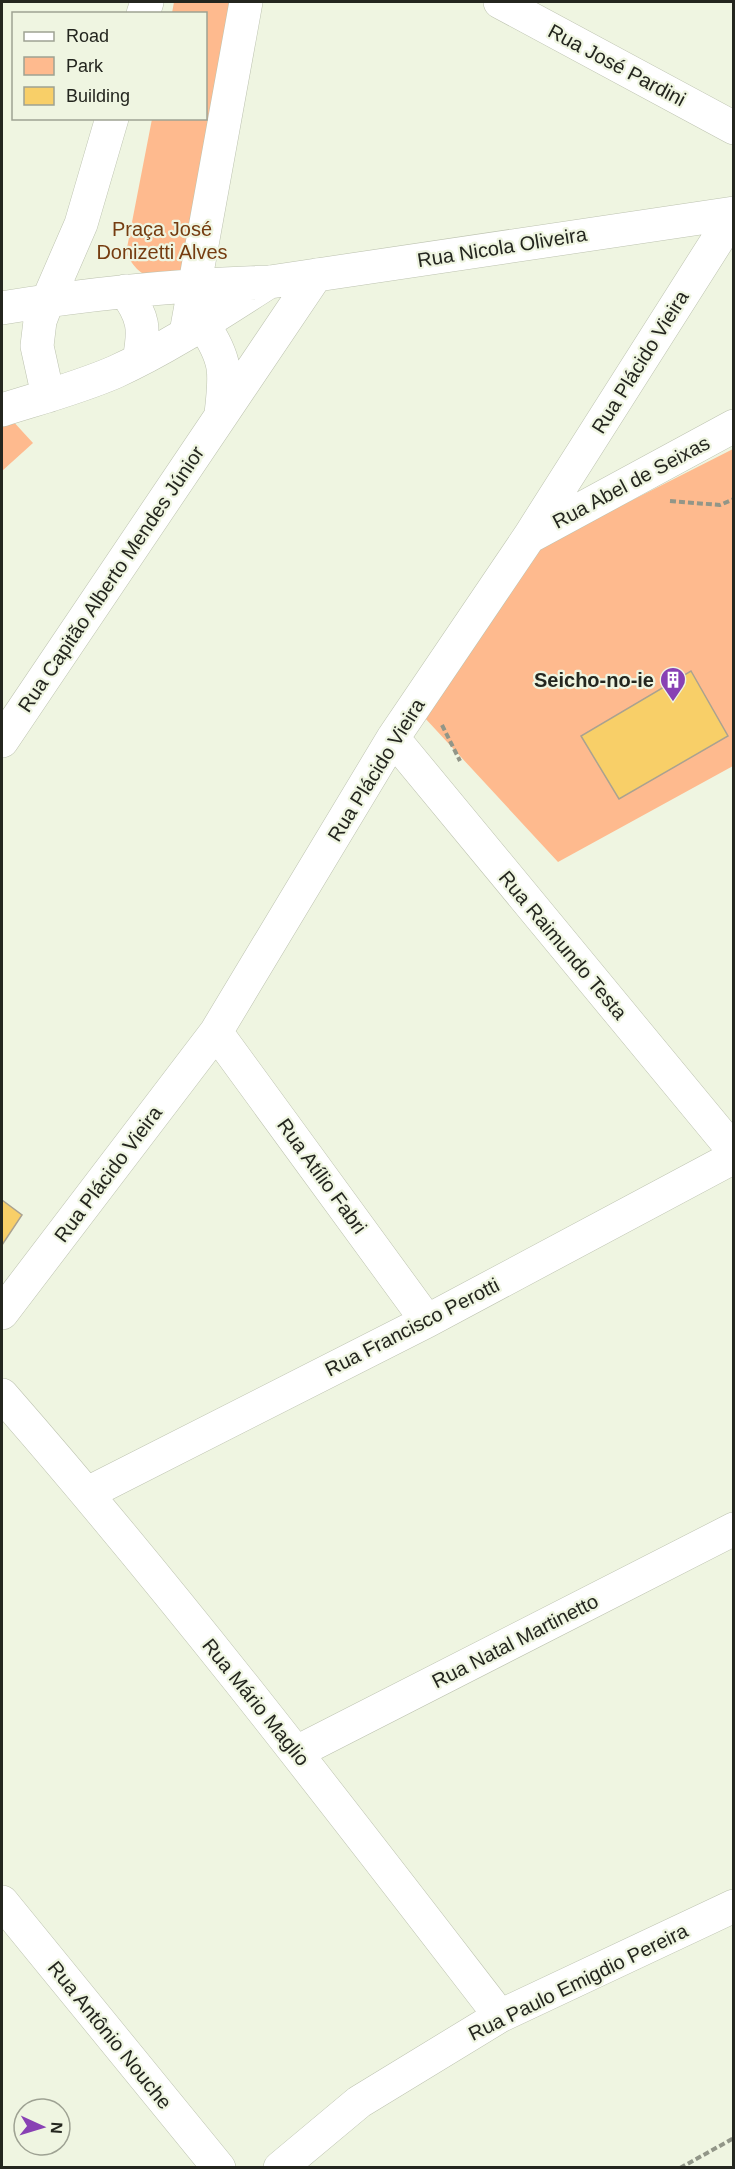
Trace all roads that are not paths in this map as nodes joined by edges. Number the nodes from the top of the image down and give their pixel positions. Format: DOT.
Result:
graph roads {
  1 [pos="246,2"];
  2 [pos="500,2"];
  3 [pos="111,120"];
  4 [pos="734,128"];
  5 [pos="734,213"];
  6 [pos="316,275"];
  7 [pos="270,282"];
  8 [pos="196,284"];
  9 [pos="125,291"];
  10 [pos="48,300"];
  11 [pos="2,308"];
  12 [pos="194,328"];
  13 [pos="139,360"];
  14 [pos="48,396"];
  15 [pos="2,410"];
  16 [pos="221,416"];
  17 [pos="734,426"];
  18 [pos="529,537"];
  19 [pos="393,738"];
  20 [pos="2,741"];
  21 [pos="216,1032"];
  22 [pos="734,1151"];
  23 [pos="734,1157"];
  24 [pos="2,1313"];
  25 [pos="427,1321"];
  26 [pos="2,1395"];
  27 [pos="88,1493"];
  28 [pos="734,1529"];
  29 [pos="297,1752"];
  30 [pos="2,1902"];
  31 [pos="734,1906"];
  32 [pos="500,2016"];
  33 [pos="219,2168"];
  34 [pos="280,2168"];
  1 -- 8 [label="street"];
  2 -- 4 [label="street, Rua José Pardini"];
  3 -- 10 [label="street"];
  5 -- 6 [label="street, Rua Nicola Oliveira"];
  5 -- 18 [label="street, Rua Plácido Vieira"];
  6 -- 7 [label="street, Rua Nicola Oliveira"];
  6 -- 16 [label="street, Rua Capitão Alberto Mendes Júnior"];
  7 -- 8 [label="street, Rua Nicola Oliveira"];
  7 -- 12 [label="street, Rua Nicola Oliveira"];
  8 -- 9 [label="street, Rua Nicola Oliveira"];
  8 -- 12 [label="street"];
  9 -- 10 [label="street, Rua Nicola Oliveira"];
  9 -- 13 [label="street"];
  10 -- 11 [label="street, Rua Nicola Oliveira"];
  10 -- 14 [label="street"];
  12 -- 13 [label="street, Rua Nicola Oliveira"];
  12 -- 16 [label="street, Rua Capitão Alberto Mendes Júnior"];
  13 -- 14 [label="street, Rua Nicola Oliveira"];
  14 -- 15 [label="street, Rua Nicola Oliveira"];
  16 -- 20 [label="street, Rua Capitão Alberto Mendes Júnior"];
  17 -- 18 [label="street, Rua Abel de Seixas"];
  18 -- 19 [label="street, Rua Plácido Vieira"];
  19 -- 21 [label="street, Rua Plácido Vieira"];
  19 -- 22 [label="street, Rua Raimundo Testa"];
  21 -- 24 [label="street, Rua Plácido Vieira"];
  21 -- 25 [label="street, Rua Atílio Fabri"];
  23 -- 25 [label="street, Rua Francisco Perotti"];
  25 -- 27 [label="street, Rua Francisco Perotti"];
  26 -- 27 [label="street, Rua Mário Maglio"];
  27 -- 29 [label="street, Rua Mário Maglio"];
  28 -- 29 [label="street, Rua Natal Martinetto"];
  29 -- 32 [label="street, Rua Mário Maglio"];
  30 -- 33 [label="street, Rua Antônio Nouche"];
  31 -- 32 [label="street, Rua Paulo Emigdio Pereira"];
  32 -- 34 [label="street, Rua Paulo Emigdio Pereira"];
}
